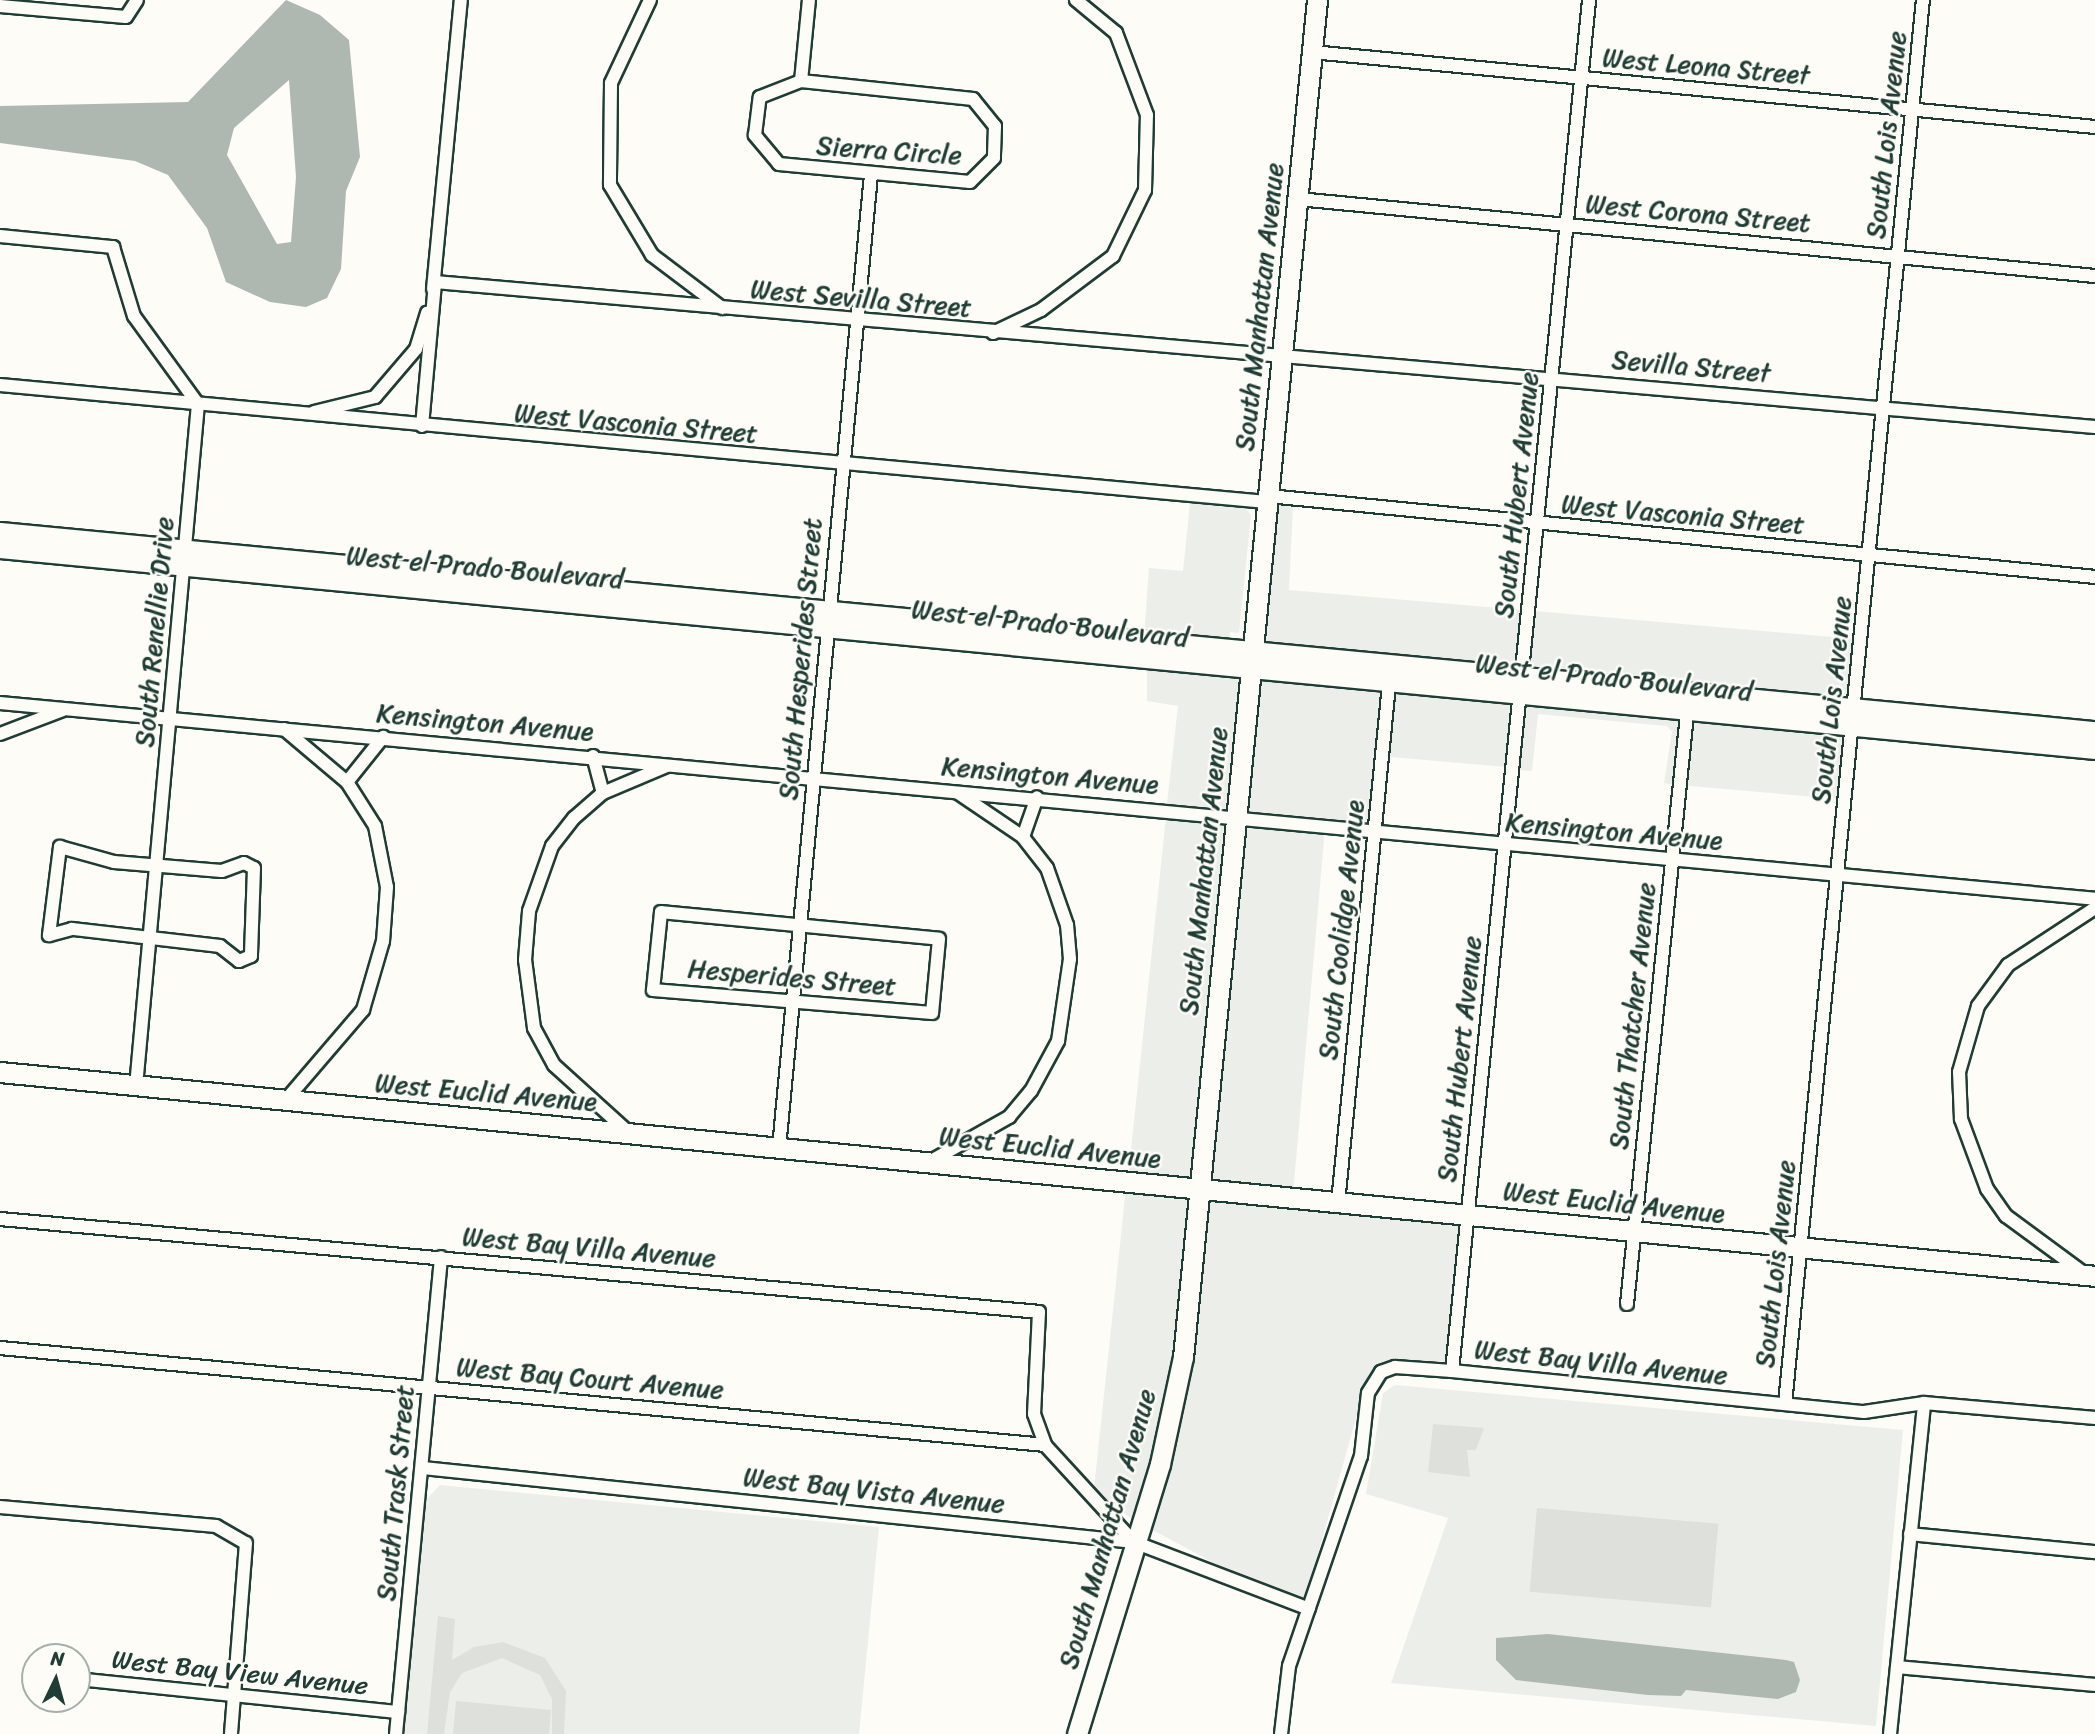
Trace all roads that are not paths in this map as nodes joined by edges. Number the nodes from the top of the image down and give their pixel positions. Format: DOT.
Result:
graph roads {
  1 [pos="136,0"];
  2 [pos="461,0"];
  3 [pos="650,0"];
  4 [pos="809,0"];
  5 [pos="1076,0"];
  6 [pos="1317,0"];
  7 [pos="1589,0"];
  8 [pos="1923,0"];
  9 [pos="0,6"];
  10 [pos="1312,52"];
  11 [pos="1582,78"];
  12 [pos="801,81"];
  13 [pos="1912,109"];
  14 [pos="2095,127"];
  15 [pos="871,174"];
  16 [pos="1298,199"];
  17 [pos="1567,225"];
  18 [pos="0,236"];
  19 [pos="1898,256"];
  20 [pos="2095,276"];
  21 [pos="435,282"];
  22 [pos="722,309"];
  23 [pos="855,321"];
  24 [pos="991,334"];
  25 [pos="1282,356"];
  26 [pos="1551,377"];
  27 [pos="0,385"];
  28 [pos="198,404"];
  29 [pos="1883,407"];
  30 [pos="302,415"];
  31 [pos="422,426"];
  32 [pos="2095,427"];
  33 [pos="842,466"];
  34 [pos="1267,499"];
  35 [pos="1536,524"];
  36 [pos="0,532"];
  37 [pos="24,543"];
  38 [pos="0,548"];
  39 [pos="1868,556"];
  40 [pos="185,559"];
  41 [pos="2095,577"];
  42 [pos="828,620"];
  43 [pos="1008,637"];
  44 [pos="1183,644"];
  45 [pos="1251,650"];
  46 [pos="1320,655"];
  47 [pos="1391,661"];
  48 [pos="1181,664"];
  49 [pos="1249,671"];
  50 [pos="1522,674"];
  51 [pos="1319,677"];
  52 [pos="1389,683"];
  53 [pos="1690,690"];
  54 [pos="1520,694"];
  55 [pos="0,703"];
  56 [pos="70,707"];
  57 [pos="1855,708"];
  58 [pos="1688,714"];
  59 [pos="170,717"];
  60 [pos="281,727"];
  61 [pos="1853,728"];
  62 [pos="2095,731"];
  63 [pos="0,734"];
  64 [pos="2024,734"];
  65 [pos="383,737"];
  66 [pos="2095,749"];
  67 [pos="593,756"];
  68 [pos="671,765"];
  69 [pos="813,778"];
  70 [pos="347,782"];
  71 [pos="955,791"];
  72 [pos="603,793"];
  73 [pos="1037,797"];
  74 [pos="1237,816"];
  75 [pos="1375,832"];
  76 [pos="1023,837"];
  77 [pos="1505,845"];
  78 [pos="1673,861"];
  79 [pos="156,864"];
  80 [pos="1837,876"];
  81 [pos="2095,899"];
  82 [pos="2095,908"];
  83 [pos="800,926"];
  84 [pos="150,939"];
  85 [pos="794,1000"];
  86 [pos="3,1070"];
  87 [pos="136,1087"];
  88 [pos="285,1101"];
  89 [pos="630,1133"];
  90 [pos="779,1148"];
  91 [pos="929,1162"];
  92 [pos="1198,1189"];
  93 [pos="1338,1203"];
  94 [pos="1467,1215"];
  95 [pos="0,1219"];
  96 [pos="1634,1231"];
  97 [pos="1801,1247"];
  98 [pos="441,1257"];
  99 [pos="2092,1275"];
  100 [pos="1627,1304"];
  101 [pos="0,1348"];
  102 [pos="1452,1371"];
  103 [pos="429,1387"];
  104 [pos="1924,1403"];
  105 [pos="1785,1404"];
  106 [pos="2095,1418"];
  107 [pos="1045,1445"];
  108 [pos="423,1468"];
  109 [pos="0,1507"];
  110 [pos="1910,1534"];
  111 [pos="1135,1542"];
  112 [pos="2095,1552"];
  113 [pos="1309,1609"];
  114 [pos="1897,1667"];
  115 [pos="91,1681"];
  116 [pos="2095,1685"];
  117 [pos="234,1696"];
  118 [pos="398,1712"];
  119 [pos="231,1734"];
  120 [pos="396,1734"];
  121 [pos="1077,1734"];
  122 [pos="1281,1734"];
  123 [pos="1890,1734"];
  1 -- 9 [label="street"];
  2 -- 21 [label="street"];
  3 -- 22 [label="street"];
  4 -- 12 [label="street"];
  5 -- 24 [label="street"];
  6 -- 10 [label="street, South Manhattan Avenue"];
  7 -- 11 [label="street, South Hubert Avenue"];
  8 -- 13 [label="street, South Lois Avenue"];
  10 -- 11 [label="street, West Leona Street"];
  10 -- 16 [label="street, South Manhattan Avenue"];
  11 -- 13 [label="street, West Leona Street"];
  11 -- 17 [label="street, South Hubert Avenue"];
  12 -- 15 [label="street, Sierra Circle"];
  12 -- 15 [label="street, Sierra Circle"];
  13 -- 14 [label="street, West Leona Street"];
  13 -- 19 [label="street, South Lois Avenue"];
  15 -- 23 [label="street, South Hesperides Street"];
  16 -- 17 [label="street, West Corona Street"];
  16 -- 25 [label="street, South Manhattan Avenue"];
  17 -- 19 [label="street, West Corona Street"];
  17 -- 26 [label="street, South Hubert Avenue"];
  18 -- 28 [label="street"];
  19 -- 20 [label="street, West Corona Street"];
  19 -- 29 [label="street, South Lois Avenue"];
  21 -- 22 [label="street, West Sevilla Street"];
  21 -- 30 [label="street"];
  21 -- 31 [label="street"];
  22 -- 23 [label="street, West Sevilla Street"];
  23 -- 24 [label="street, West Sevilla Street"];
  23 -- 33 [label="street, South Hesperides Street"];
  24 -- 25 [label="street, West Sevilla Street"];
  25 -- 26 [label="street, Sevilla Street"];
  25 -- 34 [label="street, South Manhattan Avenue"];
  26 -- 29 [label="street, Sevilla Street"];
  26 -- 35 [label="street, South Hubert Avenue"];
  27 -- 28 [label="street, West Vasconia Street"];
  28 -- 30 [label="street, West Vasconia Street"];
  28 -- 40 [label="street, South Renellie Drive"];
  29 -- 32 [label="street, Sevilla Street"];
  29 -- 39 [label="street, South Lois Avenue"];
  30 -- 31 [label="street, West Vasconia Street"];
  31 -- 33 [label="street, West Vasconia Street"];
  33 -- 34 [label="street, West Vasconia Street"];
  33 -- 42 [label="street, South Hesperides Street"];
  34 -- 35 [label="street, West Vasconia Street"];
  34 -- 45 [label="street, South Manhattan Avenue"];
  35 -- 39 [label="street, West Vasconia Street"];
  35 -- 50 [label="street, South Hubert Avenue"];
  36 -- 37 [label="street, West el Prado Boulevard"];
  37 -- 38 [label="street, West el Prado Boulevard"];
  37 -- 40 [label="street, West el Prado Boulevard"];
  39 -- 41 [label="street, West Vasconia Street"];
  39 -- 57 [label="street, South Lois Avenue"];
  40 -- 42 [label="street, West el Prado Boulevard"];
  40 -- 59 [label="street, South Renellie Drive"];
  42 -- 43 [label="street, West el Prado Boulevard"];
  42 -- 69 [label="street, South Hesperides Street"];
  43 -- 44 [label="street, West el Prado Boulevard"];
  43 -- 48 [label="street, West el Prado Boulevard"];
  44 -- 45 [label="street, West el Prado Boulevard"];
  44 -- 48 [label="street"];
  45 -- 46 [label="street, West el Prado Boulevard"];
  45 -- 49 [label="street, South Manhattan Avenue"];
  46 -- 47 [label="street, West el Prado Boulevard"];
  46 -- 51 [label="street"];
  47 -- 50 [label="street, West el Prado Boulevard"];
  47 -- 52 [label="street, South Coolidge Avenue"];
  48 -- 49 [label="street, West el Prado Boulevard"];
  49 -- 51 [label="street, West el Prado Boulevard"];
  49 -- 74 [label="street, South Manhattan Avenue"];
  50 -- 53 [label="street, West el Prado Boulevard"];
  50 -- 54 [label="street, South Hubert Avenue"];
  51 -- 52 [label="street, West el Prado Boulevard"];
  52 -- 54 [label="street, West el Prado Boulevard"];
  52 -- 75 [label="street, South Coolidge Avenue"];
  53 -- 57 [label="street, West el Prado Boulevard"];
  53 -- 58 [label="street, South Thatcher Avenue"];
  54 -- 58 [label="street, West el Prado Boulevard"];
  54 -- 77 [label="street, South Hubert Avenue"];
  55 -- 56 [label="street, Kensington Avenue"];
  56 -- 59 [label="street, Kensington Avenue"];
  56 -- 63 [label="street"];
  57 -- 61 [label="street, South Lois Avenue"];
  57 -- 64 [label="street, West el Prado Boulevard"];
  58 -- 61 [label="street, West el Prado Boulevard"];
  58 -- 78 [label="street, South Thatcher Avenue"];
  59 -- 60 [label="street, Kensington Avenue"];
  59 -- 79 [label="street, South Renellie Drive"];
  60 -- 65 [label="street, Kensington Avenue"];
  60 -- 70 [label="street"];
  61 -- 64 [label="street, West el Prado Boulevard"];
  61 -- 80 [label="street, South Lois Avenue"];
  62 -- 64 [label="street, West el Prado Boulevard"];
  64 -- 66 [label="street, West el Prado Boulevard"];
  65 -- 67 [label="street, Kensington Avenue"];
  65 -- 70 [label="street"];
  67 -- 68 [label="street, Kensington Avenue"];
  67 -- 72 [label="street"];
  68 -- 69 [label="street, Kensington Avenue"];
  68 -- 72 [label="street"];
  69 -- 71 [label="street, Kensington Avenue"];
  69 -- 83 [label="street, South Hesperides Street"];
  70 -- 88 [label="street"];
  71 -- 73 [label="street, Kensington Avenue"];
  71 -- 76 [label="street"];
  72 -- 89 [label="street"];
  73 -- 74 [label="street, Kensington Avenue"];
  73 -- 76 [label="street"];
  74 -- 75 [label="street, Kensington Avenue"];
  74 -- 92 [label="street, South Manhattan Avenue"];
  75 -- 77 [label="street, Kensington Avenue"];
  75 -- 93 [label="street, South Coolidge Avenue"];
  76 -- 91 [label="street"];
  77 -- 78 [label="street, Kensington Avenue"];
  77 -- 94 [label="street, South Hubert Avenue"];
  78 -- 80 [label="street, Kensington Avenue"];
  78 -- 96 [label="street, South Thatcher Avenue"];
  79 -- 84 [label="street, South Renellie Drive"];
  79 -- 84 [label="street"];
  79 -- 84 [label="street"];
  80 -- 81 [label="street, Kensington Avenue"];
  80 -- 97 [label="street, South Lois Avenue"];
  82 -- 99 [label="street"];
  83 -- 85 [label="street, South Hesperides Street"];
  83 -- 85 [label="street, Hesperides Street"];
  83 -- 85 [label="street, Hesperides Street"];
  84 -- 87 [label="street, South Renellie Drive"];
  85 -- 90 [label="street, South Hesperides Street"];
  86 -- 87 [label="street, West Euclid Avenue"];
  87 -- 88 [label="street, West Euclid Avenue"];
  88 -- 89 [label="street, West Euclid Avenue"];
  89 -- 90 [label="street, West Euclid Avenue"];
  90 -- 91 [label="street, West Euclid Avenue"];
  91 -- 92 [label="street, West Euclid Avenue"];
  92 -- 93 [label="street, West Euclid Avenue"];
  92 -- 111 [label="street, South Manhattan Avenue"];
  93 -- 94 [label="street, West Euclid Avenue"];
  94 -- 96 [label="street, West Euclid Avenue"];
  94 -- 102 [label="street, South Hubert Avenue"];
  95 -- 98 [label="street, West Bay Villa Avenue"];
  96 -- 97 [label="street, West Euclid Avenue"];
  96 -- 100 [label="street, South Thatcher Avenue"];
  97 -- 99 [label="street, West Euclid Avenue"];
  97 -- 105 [label="street, South Lois Avenue"];
  98 -- 103 [label="street, South Trask Street"];
  98 -- 107 [label="street, West Bay Villa Avenue"];
  101 -- 103 [label="street, West Bay Court Avenue"];
  102 -- 105 [label="street, West Bay Villa Avenue"];
  102 -- 113 [label="street, West Bay Villa Avenue"];
  103 -- 107 [label="street, West Bay Court Avenue"];
  103 -- 108 [label="street, South Trask Street"];
  104 -- 105 [label="street, West Bay Villa Avenue"];
  104 -- 106 [label="street, West Bay Villa Avenue"];
  104 -- 110 [label="street"];
  107 -- 111 [label="street"];
  108 -- 111 [label="street, West Bay Vista Avenue"];
  108 -- 118 [label="street, South Trask Street"];
  109 -- 117 [label="street"];
  110 -- 112 [label="street"];
  110 -- 114 [label="street"];
  111 -- 113 [label="street, West Bay Vista Avenue"];
  111 -- 121 [label="street, South Manhattan Avenue"];
  113 -- 122 [label="street"];
  114 -- 116 [label="street"];
  114 -- 123 [label="street"];
  115 -- 117 [label="street, West Bay View Avenue"];
  117 -- 118 [label="street, West Bay View Avenue"];
  117 -- 119 [label="street"];
  118 -- 120 [label="street, South Trask Street"];
}
